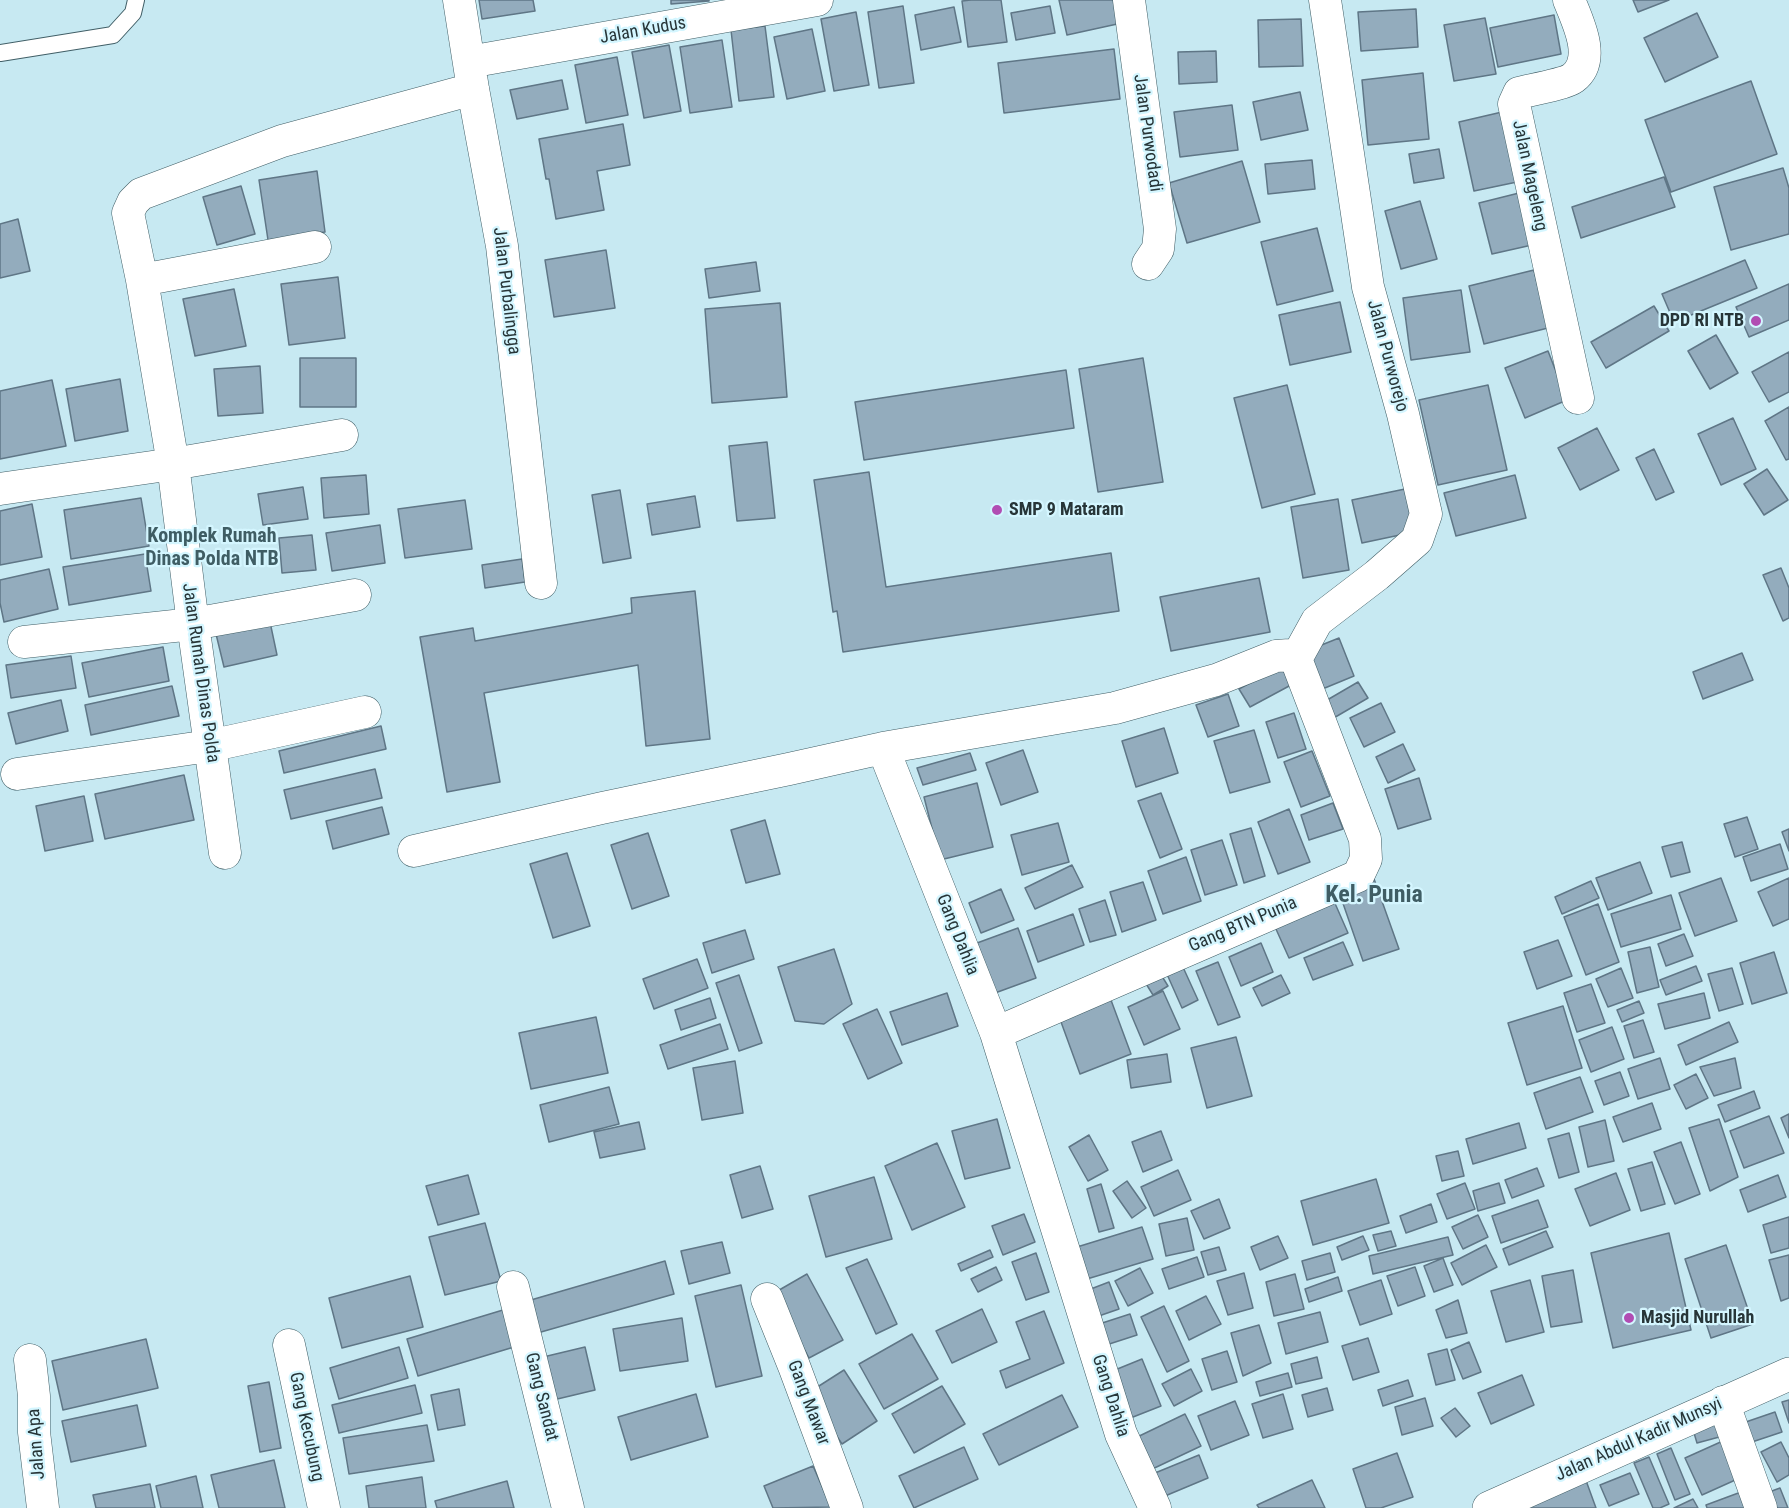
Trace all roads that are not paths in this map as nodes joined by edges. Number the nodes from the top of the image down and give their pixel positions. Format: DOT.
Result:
graph roads {
  1 [pos="136,0"];
  2 [pos="459,0"];
  3 [pos="817,0"];
  4 [pos="1129,0"];
  5 [pos="1325,0"];
  6 [pos="1569,0"];
  7 [pos="0,53"];
  8 [pos="471,75"];
  9 [pos="315,247"];
  10 [pos="1148,264"];
  11 [pos="142,280"];
  12 [pos="1578,398"];
  13 [pos="342,435"];
  14 [pos="173,464"];
  15 [pos="0,489"];
  16 [pos="541,583"];
  17 [pos="355,595"];
  18 [pos="193,624"];
  19 [pos="24,642"];
  20 [pos="1286,657"];
  21 [pos="365,712"];
  22 [pos="209,746"];
  23 [pos="883,748"];
  24 [pos="17,774"];
  25 [pos="414,851"];
  26 [pos="225,854"];
  27 [pos="996,1033"];
  28 [pos="513,1287"];
  29 [pos="767,1299"];
  30 [pos="289,1345"];
  31 [pos="31,1370"];
  32 [pos="1789,1374"];
  33 [pos="1723,1402"];
  34 [pos="43,1508"];
  35 [pos="324,1508"];
  36 [pos="568,1508"];
  37 [pos="847,1508"];
  38 [pos="1155,1508"];
  39 [pos="1489,1508"];
  40 [pos="1761,1508"];
  1 -- 7 [label="lane"];
  2 -- 8 [label="street, Jalan Purbalingga"];
  3 -- 8 [label="street, Jalan Kudus"];
  4 -- 10 [label="street, Jalan Purwodadi"];
  5 -- 20 [label="street, Jalan Purworejo"];
  6 -- 12 [label="street, Jalan Mageleng"];
  8 -- 11 [label="street, Jalan Kudus"];
  8 -- 16 [label="street, Jalan Purbalingga"];
  9 -- 11 [label="street"];
  11 -- 14 [label="street, Jalan Rumah Dinas Polda"];
  13 -- 14 [label="street"];
  14 -- 15 [label="street"];
  14 -- 18 [label="street, Jalan Rumah Dinas Polda"];
  17 -- 18 [label="street"];
  18 -- 19 [label="street"];
  18 -- 22 [label="street, Jalan Rumah Dinas Polda"];
  20 -- 23 [label="street"];
  20 -- 27 [label="street, Gang BTN Punia"];
  21 -- 22 [label="street"];
  22 -- 24 [label="street"];
  22 -- 26 [label="street, Jalan Rumah Dinas Polda"];
  23 -- 25 [label="street"];
  23 -- 27 [label="street, Gang Dahlia"];
  27 -- 38 [label="street, Gang Dahlia"];
  28 -- 36 [label="street, Gang Sandat"];
  29 -- 37 [label="street, Gang Mawar"];
  30 -- 35 [label="street, Gang Kecubung"];
  31 -- 34 [label="street, Jalan Apa"];
  32 -- 33 [label="street, Jalan Abdul Kadir Munsyi"];
  33 -- 39 [label="street, Jalan Abdul Kadir Munsyi"];
  33 -- 40 [label="street"];
}
